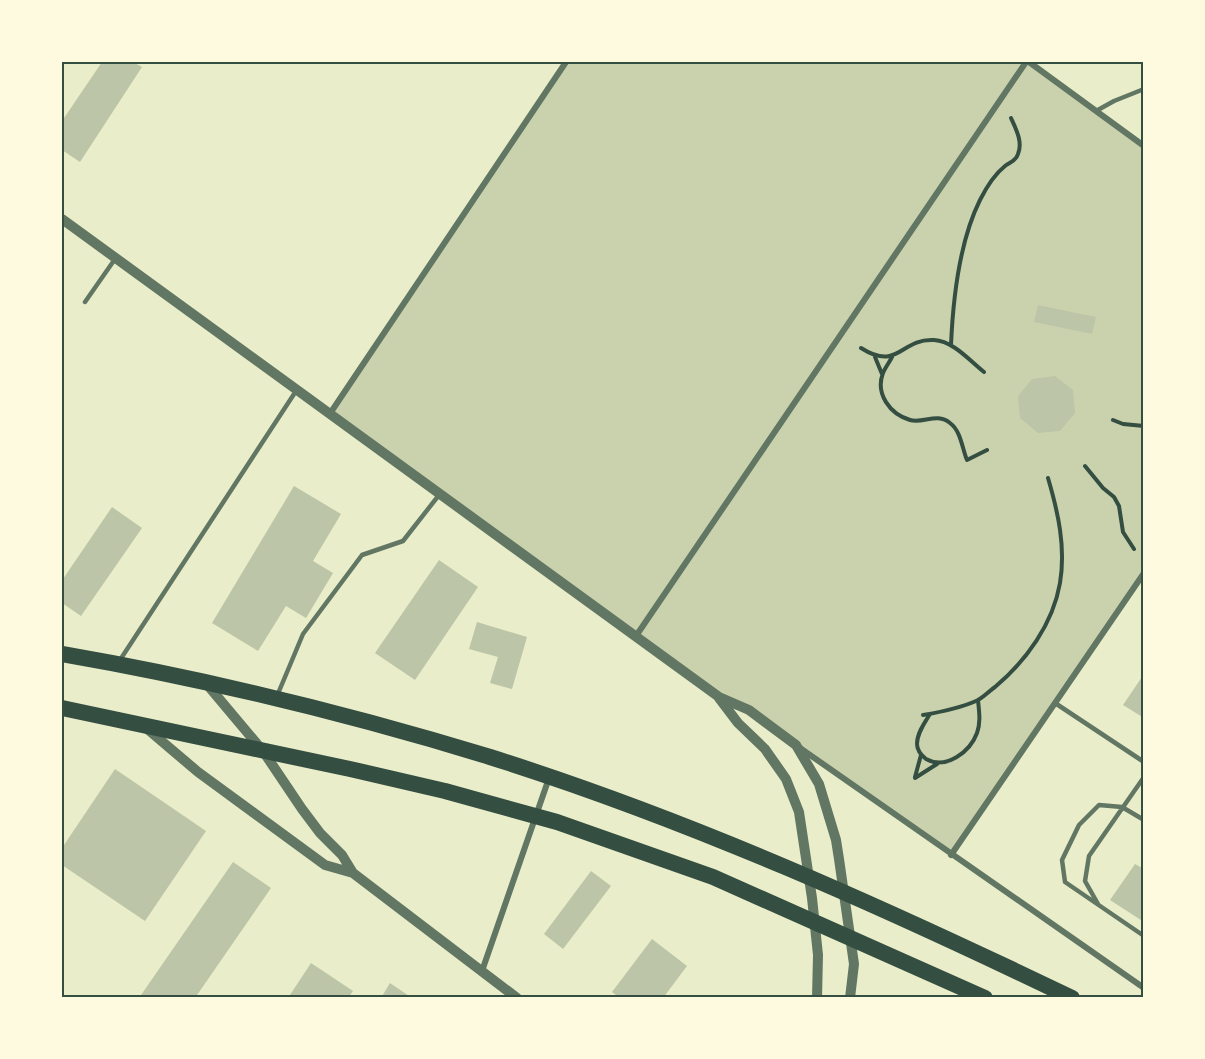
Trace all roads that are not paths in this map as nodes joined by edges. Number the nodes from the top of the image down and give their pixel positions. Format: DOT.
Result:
graph roads {
  1 [pos="566,62"];
  2 [pos="1027,62"];
  3 [pos="1143,89"];
  4 [pos="1096,111"];
  5 [pos="1143,146"];
  6 [pos="62,219"];
  7 [pos="115,259"];
  8 [pos="85,302"];
  9 [pos="296,391"];
  10 [pos="329,415"];
  11 [pos="439,495"];
  12 [pos="1143,573"];
  13 [pos="636,636"];
  14 [pos="62,654"];
  15 [pos="118,664"];
  16 [pos="205,682"];
  17 [pos="719,698"];
  18 [pos="276,700"];
  19 [pos="1055,703"];
  20 [pos="62,708"];
  21 [pos="142,725"];
  22 [pos="796,745"];
  23 [pos="263,752"];
  24 [pos="1143,762"];
  25 [pos="1143,777"];
  26 [pos="549,778"];
  27 [pos="1122,807"];
  28 [pos="537,816"];
  29 [pos="1143,819"];
  30 [pos="951,855"];
  31 [pos="353,873"];
  32 [pos="1099,906"];
  33 [pos="1143,936"];
  34 [pos="482,971"];
  35 [pos="1143,988"];
  36 [pos="1071,997"];
  37 [pos="517,998"];
  38 [pos="817,998"];
  39 [pos="850,998"];
  40 [pos="985,998"];
  1 -- 10 [label="street"];
  2 -- 4 [label="street"];
  2 -- 13 [label="street"];
  3 -- 4 [label="lane"];
  4 -- 5 [label="street"];
  6 -- 7 [label="street"];
  7 -- 8 [label="lane"];
  7 -- 9 [label="street"];
  9 -- 10 [label="street"];
  9 -- 15 [label="lane"];
  10 -- 11 [label="street"];
  11 -- 13 [label="street"];
  11 -- 18 [label="lane"];
  12 -- 19 [label="street"];
  13 -- 17 [label="street"];
  14 -- 15 [label="highway"];
  15 -- 16 [label="highway"];
  16 -- 18 [label="highway"];
  16 -- 23 [label="street"];
  17 -- 22 [label="street"];
  17 -- 38 [label="street"];
  18 -- 26 [label="highway"];
  19 -- 24 [label="lane"];
  19 -- 30 [label="street"];
  20 -- 21 [label="highway"];
  21 -- 23 [label="highway"];
  21 -- 31 [label="street"];
  22 -- 30 [label="street"];
  22 -- 39 [label="street"];
  23 -- 28 [label="highway"];
  23 -- 31 [label="street"];
  25 -- 27 [label="lane"];
  26 -- 28 [label="street"];
  26 -- 36 [label="highway"];
  27 -- 29 [label="lane"];
  27 -- 32 [label="lane"];
  27 -- 32 [label="lane"];
  28 -- 34 [label="street"];
  28 -- 40 [label="highway"];
  30 -- 35 [label="street"];
  31 -- 34 [label="street"];
  32 -- 33 [label="lane"];
  34 -- 37 [label="street"];
}
